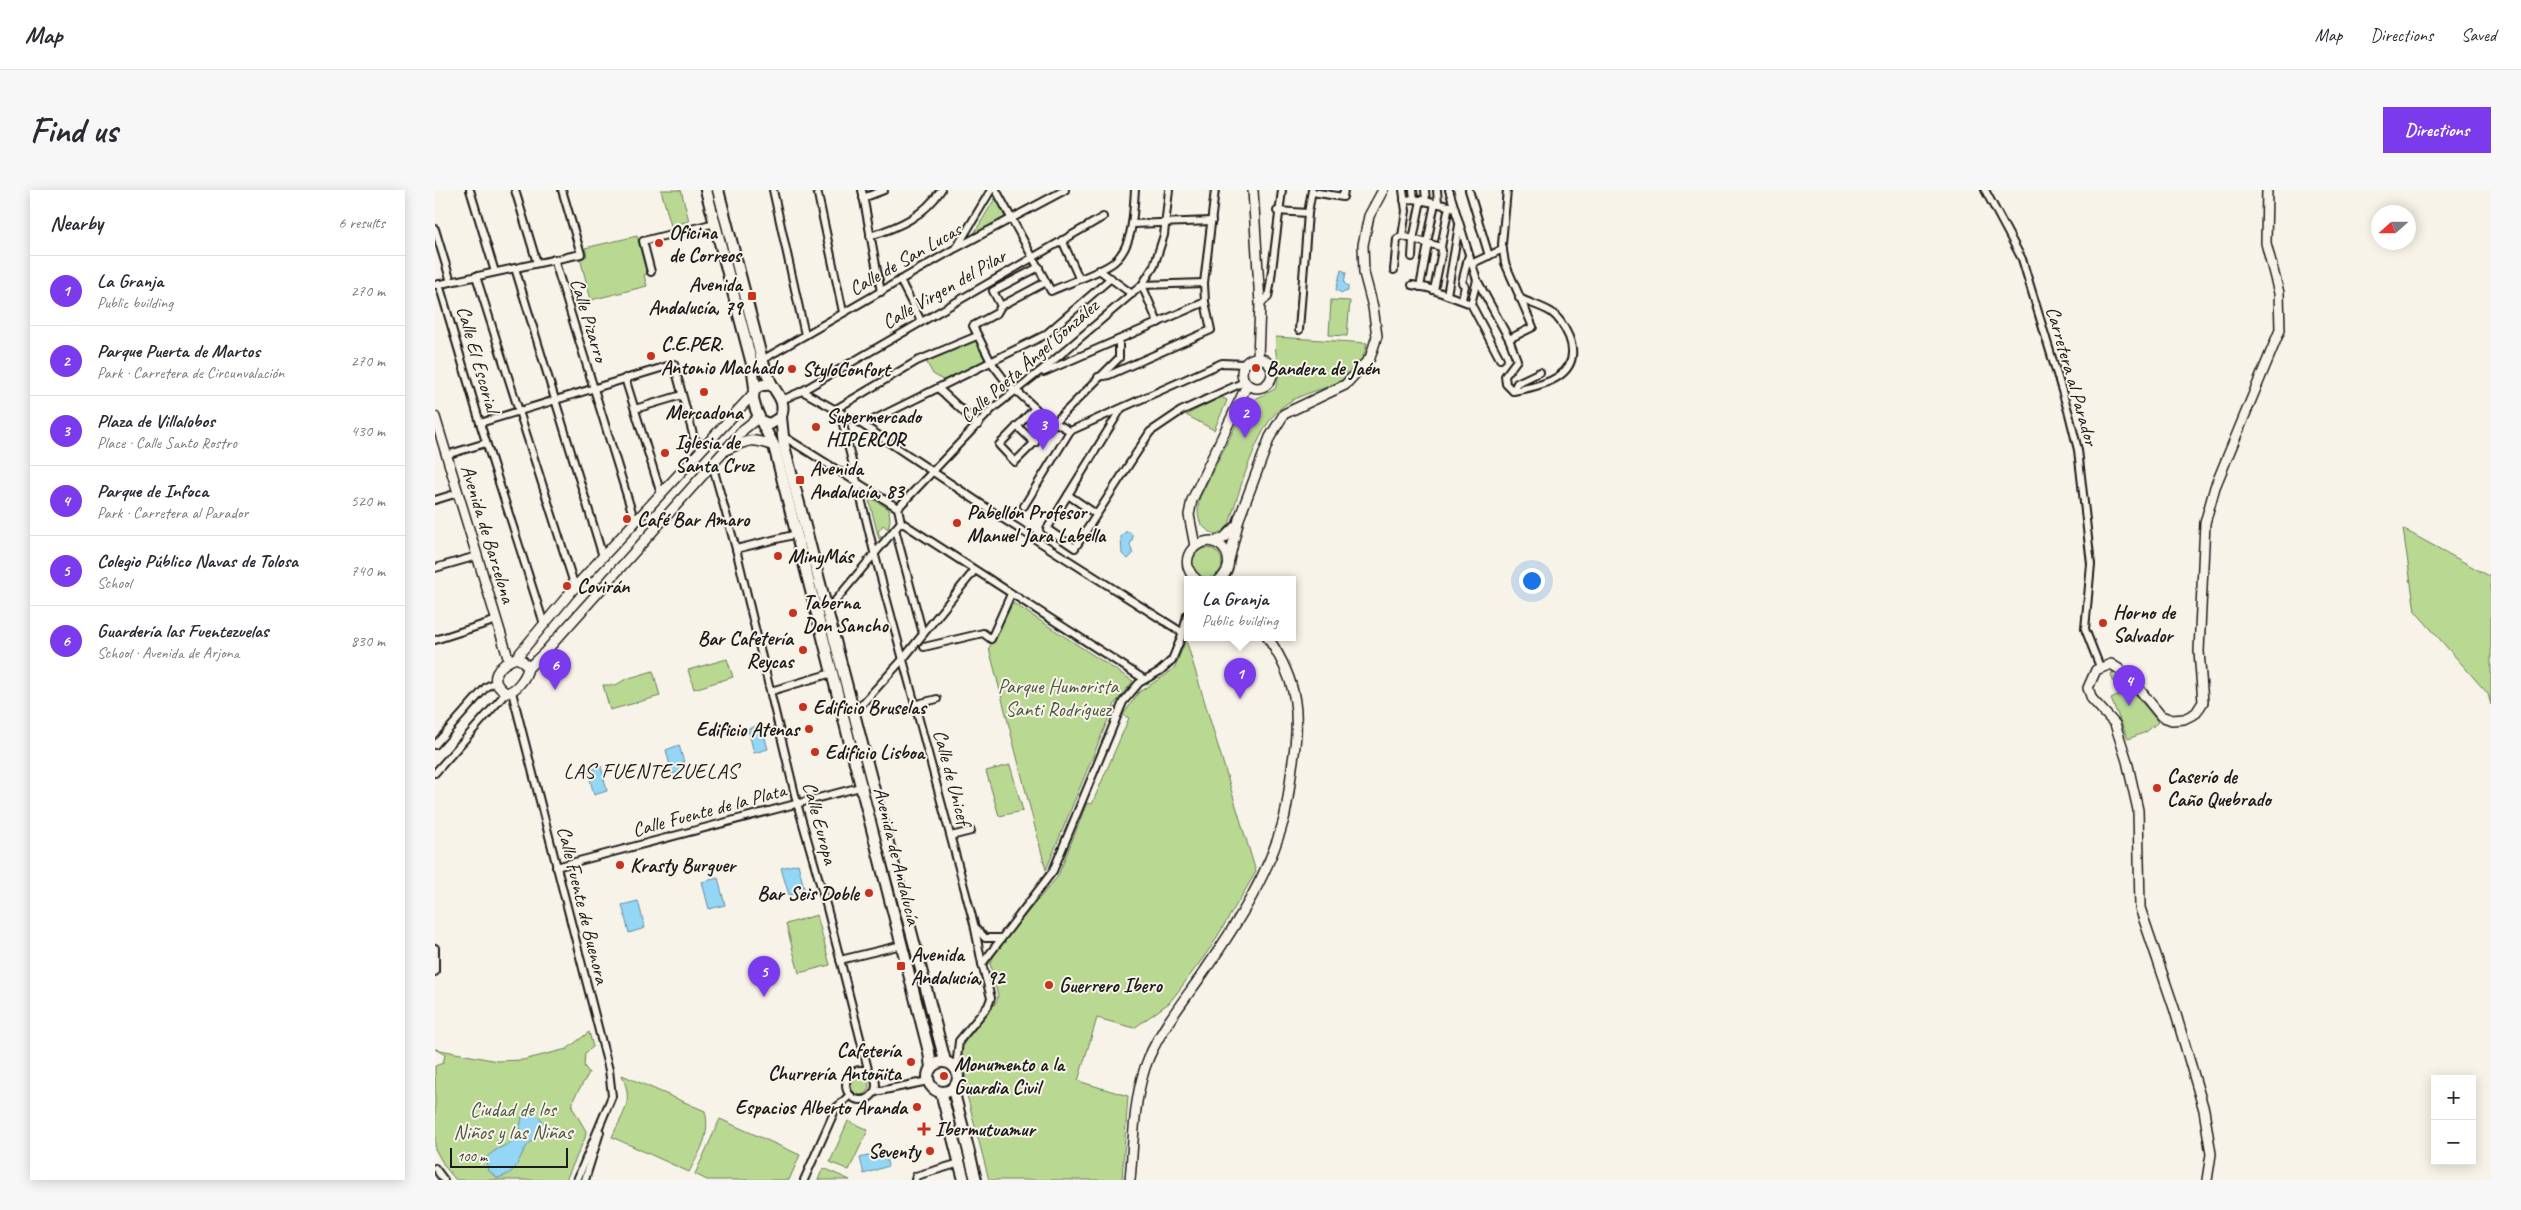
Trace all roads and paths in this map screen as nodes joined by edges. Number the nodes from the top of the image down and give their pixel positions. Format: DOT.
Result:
graph roads {
  1 [pos="470,190"];
  2 [pos="515,190"];
  3 [pos="562,190"];
  4 [pos="706,190"];
  5 [pos="718,190"];
  6 [pos="773,190"];
  7 [pos="817,190"];
  8 [pos="862,190"];
  9 [pos="884,190"];
  10 [pos="941,190"];
  11 [pos="991,190"];
  12 [pos="996,190"];
  13 [pos="1065,190"];
  14 [pos="1135,190"];
  15 [pos="1169,190"];
  16 [pos="1215,190"];
  17 [pos="1253,190"];
  18 [pos="1282,190"];
  19 [pos="1344,190"];
  20 [pos="1383,190"];
  21 [pos="1403,190"];
  22 [pos="1413,190"];
  23 [pos="1425,190"];
  24 [pos="1437,190"];
  25 [pos="1449,190"];
  26 [pos="1469,190"];
  27 [pos="1507,190"];
  28 [pos="1985,190"];
  29 [pos="2267,190"];
  30 [pos="1312,191"];
  31 [pos="863,198"];
  32 [pos="1404,200"];
  33 [pos="1420,200"];
  34 [pos="1436,203"];
  35 [pos="1451,206"];
  36 [pos="1277,211"];
  37 [pos="1308,213"];
  38 [pos="1103,217"];
  39 [pos="1012,218"];
  40 [pos="1212,221"];
  41 [pos="715,223"];
  42 [pos="1165,223"];
  43 [pos="1133,224"];
  44 [pos="1459,224"];
  45 [pos="435,229"];
  46 [pos="870,236"];
  47 [pos="1403,236"];
  48 [pos="1062,240"];
  49 [pos="1413,240"];
  50 [pos="1428,244"];
  51 [pos="956,248"];
  52 [pos="1441,249"];
  53 [pos="1503,249"];
  54 [pos="1489,256"];
  55 [pos="1034,257"];
  56 [pos="1413,257"];
  57 [pos="553,259"];
  58 [pos="1470,260"];
  59 [pos="537,263"];
  60 [pos="1039,267"];
  61 [pos="515,268"];
  62 [pos="1099,270"];
  63 [pos="1394,270"];
  64 [pos="495,272"];
  65 [pos="651,272"];
  66 [pos="476,276"];
  67 [pos="1079,278"];
  68 [pos="1111,278"];
  69 [pos="900,280"];
  70 [pos="1477,280"];
  71 [pos="451,282"];
  72 [pos="1046,282"];
  73 [pos="1205,283"];
  74 [pos="437,285"];
  75 [pos="1142,285"];
  76 [pos="1413,285"];
  77 [pos="1420,287"];
  78 [pos="1434,290"];
  79 [pos="881,292"];
  80 [pos="1132,294"];
  81 [pos="1447,294"];
  82 [pos="1519,298"];
  83 [pos="1462,299"];
  84 [pos="1205,302"];
  85 [pos="1260,304"];
  86 [pos="1471,304"];
  87 [pos="1001,306"];
  88 [pos="843,312"];
  89 [pos="921,321"];
  90 [pos="1158,323"];
  91 [pos="1299,330"];
  92 [pos="805,335"];
  93 [pos="977,336"];
  94 [pos="1509,339"];
  95 [pos="1119,340"];
  96 [pos="1258,358"];
  97 [pos="1500,359"];
  98 [pos="763,360"];
  99 [pos="991,362"];
  100 [pos="1245,364"];
  101 [pos="1541,372"];
  102 [pos="1035,375"];
  103 [pos="1098,377"];
  104 [pos="625,378"];
  105 [pos="1246,383"];
  106 [pos="772,385"];
  107 [pos="938,388"];
  108 [pos="593,390"];
  109 [pos="1016,390"];
  110 [pos="802,391"];
  111 [pos="1513,391"];
  112 [pos="754,392"];
  113 [pos="682,395"];
  114 [pos="782,400"];
  115 [pos="555,401"];
  116 [pos="1035,408"];
  117 [pos="635,409"];
  118 [pos="1121,409"];
  119 [pos="838,411"];
  120 [pos="519,412"];
  121 [pos="435,417"];
  122 [pos="781,417"];
  123 [pos="761,419"];
  124 [pos="480,423"];
  125 [pos="1054,424"];
  126 [pos="978,425"];
  127 [pos="863,426"];
  128 [pos="1017,426"];
  129 [pos="1070,431"];
  130 [pos="437,432"];
  131 [pos="783,436"];
  132 [pos="486,443"];
  133 [pos="1035,443"];
  134 [pos="775,446"];
  135 [pos="704,448"];
  136 [pos="725,450"];
  137 [pos="446,455"];
  138 [pos="712,464"];
  139 [pos="933,472"];
  140 [pos="858,483"];
  141 [pos="458,493"];
  142 [pos="661,494"];
  143 [pos="1068,495"];
  144 [pos="435,500"];
  145 [pos="1024,506"];
  146 [pos="898,508"];
  147 [pos="1096,514"];
  148 [pos="635,522"];
  149 [pos="901,522"];
  150 [pos="1236,525"];
  151 [pos="895,529"];
  152 [pos="797,534"];
  153 [pos="1214,542"];
  154 [pos="1195,546"];
  155 [pos="736,549"];
  156 [pos="875,552"];
  157 [pos="477,556"];
  158 [pos="603,556"];
  159 [pos="1229,560"];
  160 [pos="435,568"];
  161 [pos="974,571"];
  162 [pos="1193,576"];
  163 [pos="1223,576"];
  164 [pos="575,587"];
  165 [pos="1011,594"];
  166 [pos="826,612"];
  167 [pos="497,620"];
  168 [pos="544,624"];
  169 [pos="1184,628"];
  170 [pos="1183,633"];
  171 [pos="923,634"];
  172 [pos="435,640"];
  173 [pos="1270,641"];
  174 [pos="924,647"];
  175 [pos="512,659"];
  176 [pos="903,659"];
  177 [pos="2100,667"];
  178 [pos="528,668"];
  179 [pos="833,673"];
  180 [pos="1145,679"];
  181 [pos="495,682"];
  182 [pos="771,690"];
  183 [pos="509,693"];
  184 [pos="937,699"];
  185 [pos="917,704"];
  186 [pos="853,714"];
  187 [pos="435,744"];
  188 [pos="435,767"];
  189 [pos="435,773"];
  190 [pos="866,785"];
  191 [pos="797,803"];
  192 [pos="971,831"];
  193 [pos="951,836"];
  194 [pos="556,867"];
  195 [pos="974,924"];
  196 [pos="1000,938"];
  197 [pos="902,945"];
  198 [pos="435,948"];
  199 [pos="840,960"];
  200 [pos="982,964"];
  201 [pos="435,972"];
  202 [pos="945,1061"];
  203 [pos="931,1068"];
  204 [pos="955,1068"];
  205 [pos="869,1073"];
  206 [pos="928,1080"];
  207 [pos="953,1089"];
  208 [pos="875,1092"];
  209 [pos="941,1092"];
  210 [pos="851,1095"];
  211 [pos="601,1126"];
  212 [pos="960,1163"];
  213 [pos="435,1168"];
  214 [pos="444,1180"];
  215 [pos="577,1180"];
  216 [pos="585,1180"];
  217 [pos="804,1180"];
  218 [pos="915,1180"];
  219 [pos="965,1180"];
  220 [pos="976,1180"];
  221 [pos="1130,1180"];
  222 [pos="2207,1180"];
  1 -- 64 [label="street"];
  2 -- 59 [label="street"];
  3 -- 57 [label="street"];
  4 -- 41 [label="main road"];
  5 -- 98 [label="main road"];
  6 -- 92 [label="street"];
  7 -- 88 [label="street"];
  8 -- 31 [label="street"];
  9 -- 31 [label="street"];
  10 -- 46 [label="street"];
  11 -- 51 [label="street"];
  12 -- 39 [label="street"];
  13 -- 39 [label="street, Calle de San Lucas"];
  14 -- 43 [label="street"];
  15 -- 42 [label="street, Calle Poeta Ángel González"];
  16 -- 40 [label="street"];
  17 -- 85 [label="street"];
  18 -- 36 [label="street"];
  19 -- 30 [label="street"];
  20 -- 150 [label="street"];
  21 -- 32 [label="street"];
  22 -- 33 [label="street"];
  23 -- 33 [label="street"];
  24 -- 34 [label="street"];
  25 -- 35 [label="street"];
  26 -- 54 [label="street"];
  27 -- 53 [label="street"];
  28 -- 177 [label="street, Carretera al Parador"];
  29 -- 177 [label="street"];
  30 -- 37 [label="street"];
  31 -- 46 [label="street"];
  32 -- 33 [label="street"];
  32 -- 47 [label="street"];
  33 -- 34 [label="street"];
  33 -- 49 [label="street"];
  34 -- 35 [label="street"];
  34 -- 50 [label="street"];
  35 -- 44 [label="street"];
  35 -- 52 [label="street"];
  36 -- 37 [label="street"];
  36 -- 85 [label="street"];
  37 -- 91 [label="street"];
  38 -- 48 [label="street, Calle Virgen del Pilar"];
  39 -- 51 [label="street, Calle de San Lucas"];
  39 -- 55 [label="street"];
  40 -- 42 [label="street"];
  40 -- 73 [label="street"];
  41 -- 65 [label="street"];
  41 -- 112 [label="main road"];
  42 -- 43 [label="street"];
  42 -- 75 [label="street, Calle Poeta Ángel González"];
  43 -- 62 [label="street"];
  44 -- 58 [label="street"];
  44 -- 81 [label="street"];
  45 -- 71 [label="street"];
  46 -- 79 [label="street"];
  47 -- 49 [label="street"];
  47 -- 63 [label="street"];
  48 -- 55 [label="street, Calle Virgen del Pilar"];
  48 -- 67 [label="street"];
  49 -- 50 [label="street"];
  49 -- 56 [label="street"];
  50 -- 52 [label="street"];
  50 -- 77 [label="street"];
  51 -- 69 [label="street, Calle de San Lucas"];
  52 -- 78 [label="street"];
  53 -- 54 [label="street"];
  53 -- 82 [label="street"];
  54 -- 58 [label="street"];
  55 -- 60 [label="street"];
  55 -- 89 [label="street, Calle Virgen del Pilar"];
  57 -- 59 [label="street"];
  57 -- 108 [label="street, Calle Pizarro"];
  58 -- 70 [label="street"];
  58 -- 83 [label="street"];
  59 -- 61 [label="street"];
  60 -- 72 [label="street"];
  60 -- 87 [label="street"];
  61 -- 64 [label="street"];
  61 -- 115 [label="street"];
  62 -- 67 [label="street"];
  62 -- 68 [label="street"];
  64 -- 66 [label="street"];
  66 -- 71 [label="street"];
  66 -- 120 [label="street"];
  67 -- 72 [label="street"];
  68 -- 80 [label="street"];
  68 -- 99 [label="street"];
  69 -- 79 [label="street, Calle de San Lucas"];
  69 -- 89 [label="street"];
  70 -- 86 [label="street"];
  70 -- 94 [label="street"];
  71 -- 74 [label="street"];
  72 -- 87 [label="street"];
  73 -- 75 [label="street"];
  73 -- 84 [label="street"];
  74 -- 124 [label="street, Calle El Escorial"];
  75 -- 80 [label="street, Calle Poeta Ángel González"];
  75 -- 90 [label="street"];
  76 -- 77 [label="street"];
  77 -- 78 [label="street"];
  78 -- 81 [label="street"];
  79 -- 88 [label="street, Calle de San Lucas"];
  80 -- 102 [label="street, Calle Poeta Ángel González"];
  81 -- 83 [label="street"];
  82 -- 94 [label="street"];
  82 -- 111 [label="street"];
  83 -- 86 [label="street"];
  84 -- 90 [label="street"];
  84 -- 103 [label="street"];
  85 -- 96 [label="street"];
  86 -- 97 [label="street"];
  87 -- 93 [label="street"];
  88 -- 92 [label="street, Calle de San Lucas"];
  89 -- 110 [label="street, Calle Virgen del Pilar"];
  90 -- 95 [label="street"];
  92 -- 98 [label="street, Calle de San Lucas"];
  93 -- 99 [label="street"];
  93 -- 119 [label="street"];
  94 -- 111 [label="street"];
  95 -- 102 [label="street"];
  95 -- 103 [label="street"];
  96 -- 100 [label="street"];
  96 -- 105 [label="street"];
  98 -- 106 [label="main road"];
  99 -- 107 [label="street"];
  99 -- 109 [label="street"];
  100 -- 105 [label="street"];
  100 -- 118 [label="street"];
  101 -- 111 [label="street"];
  102 -- 109 [label="street, Calle Poeta Ángel González"];
  103 -- 125 [label="street"];
  104 -- 108 [label="street"];
  104 -- 113 [label="street"];
  104 -- 117 [label="street"];
  105 -- 147 [label="street"];
  105 -- 154 [label="street"];
  106 -- 112 [label="main road"];
  106 -- 114 [label="main road"];
  107 -- 126 [label="street"];
  107 -- 127 [label="street"];
  108 -- 115 [label="street"];
  108 -- 148 [label="street, Calle Pizarro"];
  109 -- 116 [label="street"];
  109 -- 126 [label="street, Calle Poeta Ángel González"];
  110 -- 114 [label="street, Calle Virgen del Pilar"];
  110 -- 119 [label="street"];
  112 -- 123 [label="main road"];
  112 -- 135 [label="street"];
  113 -- 117 [label="street"];
  113 -- 135 [label="street"];
  114 -- 122 [label="main road"];
  115 -- 120 [label="street"];
  115 -- 158 [label="street"];
  116 -- 125 [label="street"];
  116 -- 128 [label="street"];
  117 -- 142 [label="street"];
  118 -- 129 [label="street"];
  118 -- 143 [label="street"];
  119 -- 127 [label="street"];
  119 -- 140 [label="street, Calle de Unicef"];
  120 -- 124 [label="street"];
  120 -- 164 [label="street"];
  121 -- 130 [label="street, Avenida de Barcelona"];
  122 -- 123 [label="main road"];
  122 -- 131 [label="main road, Avenida de Andalucía"];
  123 -- 134 [label="main road, Avenida de Andalucía"];
  123 -- 136 [label="street"];
  124 -- 132 [label="street, Calle El Escorial"];
  125 -- 129 [label="street"];
  125 -- 133 [label="street"];
  126 -- 139 [label="street, Calle Poeta Ángel González"];
  127 -- 139 [label="street"];
  128 -- 133 [label="street"];
  128 -- 133 [label="street"];
  129 -- 145 [label="street"];
  130 -- 137 [label="street, Avenida de Barcelona"];
  131 -- 140 [label="street"];
  131 -- 166 [label="main road, Avenida de Andalucía"];
  132 -- 137 [label="street"];
  132 -- 168 [label="street, Calle El Escorial"];
  134 -- 136 [label="street"];
  134 -- 152 [label="main road, Avenida de Andalucía"];
  135 -- 142 [label="street"];
  136 -- 138 [label="street"];
  137 -- 141 [label="street, Avenida de Barcelona"];
  138 -- 155 [label="street, Calle Europa"];
  138 -- 178 [label="street"];
  139 -- 146 [label="street, Calle Poeta Ángel González"];
  139 -- 170 [label="street"];
  140 -- 146 [label="street"];
  140 -- 156 [label="street, Calle de Unicef"];
  141 -- 144 [label="street"];
  141 -- 157 [label="street, Avenida de Barcelona"];
  142 -- 148 [label="street"];
  143 -- 147 [label="street"];
  143 -- 147 [label="street"];
  146 -- 149 [label="street"];
  148 -- 158 [label="street"];
  149 -- 151 [label="street"];
  149 -- 161 [label="street"];
  150 -- 153 [label="street"];
  150 -- 159 [label="street"];
  151 -- 156 [label="street"];
  151 -- 171 [label="street"];
  152 -- 155 [label="street"];
  152 -- 179 [label="main road, Avenida de Andalucía"];
  153 -- 154 [label="street"];
  153 -- 159 [label="street"];
  154 -- 162 [label="street"];
  155 -- 182 [label="street, Calle Europa"];
  156 -- 166 [label="street"];
  156 -- 176 [label="street, Calle de Unicef"];
  157 -- 160 [label="street"];
  157 -- 167 [label="street, Avenida de Barcelona"];
  158 -- 164 [label="street"];
  159 -- 163 [label="street"];
  161 -- 165 [label="street"];
  161 -- 171 [label="street"];
  164 -- 168 [label="street"];
  165 -- 174 [label="street"];
  165 -- 180 [label="street"];
  166 -- 186 [label="main road, Avenida de Andalucía"];
  167 -- 172 [label="street"];
  167 -- 175 [label="street, Avenida de Barcelona"];
  168 -- 175 [label="street"];
  169 -- 170 [label="street"];
  170 -- 180 [label="street"];
  171 -- 176 [label="street"];
  173 -- 221 [label="street"];
  175 -- 178 [label="street"];
  175 -- 181 [label="street"];
  176 -- 185 [label="street, Calle de Unicef"];
  176 -- 186 [label="street"];
  177 -- 222 [label="street"];
  178 -- 183 [label="street"];
  179 -- 182 [label="street"];
  179 -- 190 [label="main road, Avenida de Andalucía"];
  180 -- 196 [label="street"];
  181 -- 183 [label="street"];
  181 -- 187 [label="street"];
  182 -- 191 [label="street, Calle Europa"];
  183 -- 189 [label="street"];
  183 -- 194 [label="street, Calle Fuente de Buenora"];
  184 -- 185 [label="street"];
  185 -- 193 [label="street, Calle de Unicef"];
  186 -- 190 [label="main road, Avenida de Andalucía"];
  188 -- 189 [label="street"];
  190 -- 191 [label="street, Calle Fuente de la Plata"];
  190 -- 197 [label="main road, Avenida de Andalucía"];
  190 -- 202 [label="main road, Avenida de Andalucía"];
  191 -- 194 [label="street, Calle Fuente de la Plata"];
  191 -- 199 [label="street, Calle Europa"];
  192 -- 193 [label="street"];
  193 -- 195 [label="street, Calle de Unicef"];
  194 -- 211 [label="street, Calle Fuente de Buenora"];
  195 -- 196 [label="street"];
  195 -- 200 [label="street, Calle de Unicef"];
  196 -- 200 [label="street"];
  197 -- 199 [label="street"];
  197 -- 203 [label="main road, Avenida de Andalucía"];
  198 -- 201 [label="street"];
  199 -- 205 [label="street, Calle Europa"];
  200 -- 204 [label="street, Calle de Unicef"];
  202 -- 203 [label="main road"];
  202 -- 204 [label="main road"];
  203 -- 206 [label="main road"];
  204 -- 207 [label="main road"];
  205 -- 208 [label="street"];
  205 -- 210 [label="street"];
  206 -- 208 [label="street"];
  206 -- 209 [label="main road"];
  207 -- 209 [label="main road"];
  207 -- 220 [label="main road"];
  208 -- 210 [label="street"];
  209 -- 212 [label="main road"];
  210 -- 217 [label="street"];
  211 -- 215 [label="street"];
  211 -- 216 [label="street"];
  212 -- 218 [label="street"];
  212 -- 219 [label="main road"];
  213 -- 214 [label="street"];
}
